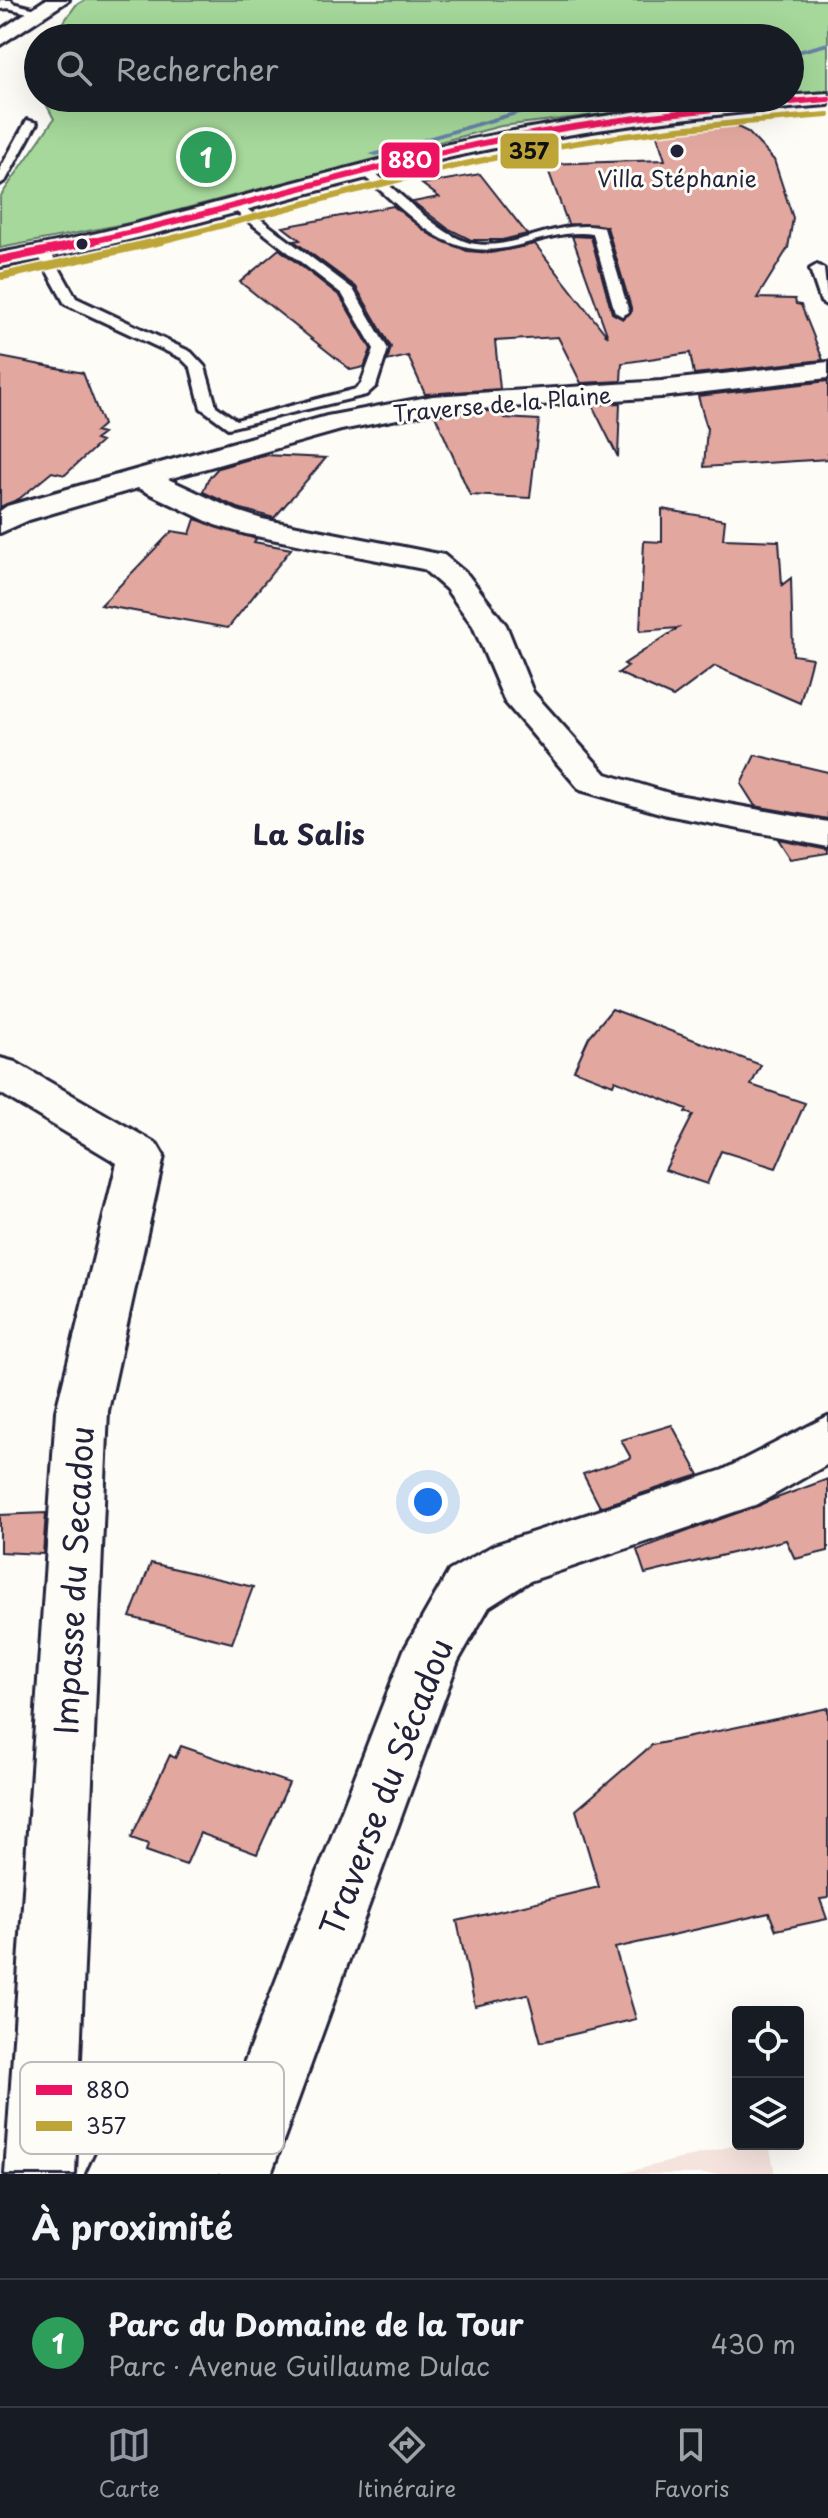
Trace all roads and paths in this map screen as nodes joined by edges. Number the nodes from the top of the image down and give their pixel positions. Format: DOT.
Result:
graph roads {
  1 [pos="60,0"];
  2 [pos="70,0"];
  3 [pos="2,3"];
  4 [pos="36,12"];
  5 [pos="3,34"];
  6 [pos="828,99"];
  7 [pos="804,101"];
  8 [pos="697,112"];
  9 [pos="31,123"];
  10 [pos="366,172"];
  11 [pos="0,180"];
  12 [pos="239,207"];
  13 [pos="44,253"];
  14 [pos="0,260"];
  15 [pos="817,269"];
  16 [pos="828,302"];
  17 [pos="622,312"];
  18 [pos="828,370"];
  19 [pos="139,477"];
  20 [pos="0,524"];
  21 [pos="828,834"];
  22 [pos="0,1073"];
  23 [pos="828,1438"];
  24 [pos="46,2062"];
  25 [pos="278,2062"];
  26 [pos="41,2154"];
  27 [pos="241,2159"];
  28 [pos="40,2174"];
  29 [pos="122,2174"];
  1 -- 4 [label="street"];
  2 -- 4 [label="street"];
  3 -- 4 [label="lane"];
  4 -- 5 [label="street"];
  6 -- 7 [label="street"];
  8 -- 10 [label="street"];
  9 -- 11 [label="lane"];
  10 -- 12 [label="street"];
  10 -- 17 [label="lane"];
  12 -- 13 [label="street"];
  12 -- 13 [label="lane"];
  13 -- 14 [label="street"];
  15 -- 16 [label="lane"];
  18 -- 19 [label="street, Traverse de la Plaine"];
  19 -- 20 [label="street, Traverse de la Plaine"];
  19 -- 21 [label="street"];
  22 -- 24 [label="street, Impasse du Secadou"];
  23 -- 25 [label="street, Traverse du Sécadou"];
  26 -- 28 [label="street, Impasse du Secadou"];
  27 -- 29 [label="street"];
}
